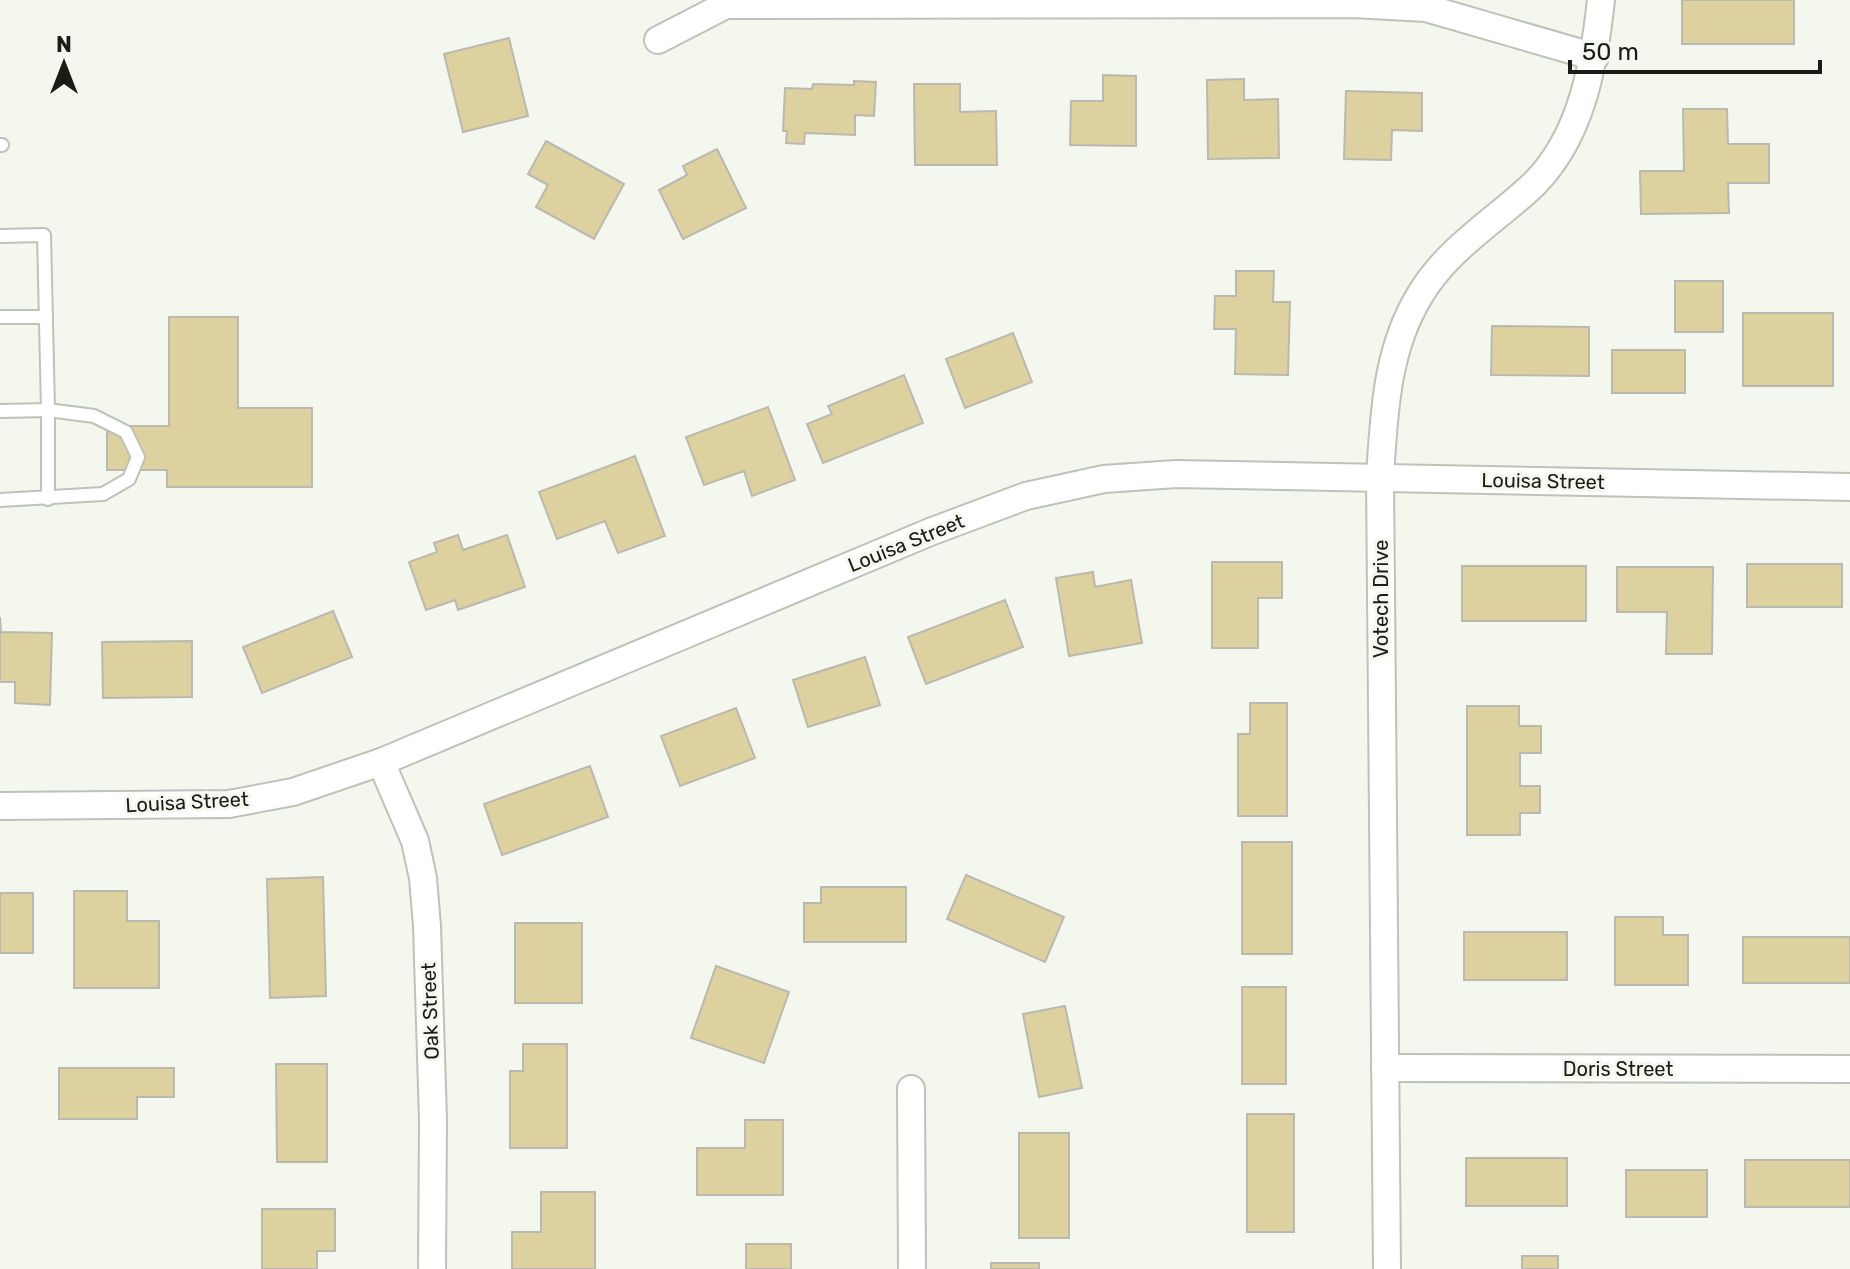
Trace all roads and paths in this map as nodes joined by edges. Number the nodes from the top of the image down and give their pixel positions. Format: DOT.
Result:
graph roads {
  1 [pos="1601,0"];
  2 [pos="658,40"];
  3 [pos="1595,57"];
  4 [pos="0,236"];
  5 [pos="0,317"];
  6 [pos="46,317"];
  7 [pos="48,410"];
  8 [pos="0,411"];
  9 [pos="1380,477"];
  10 [pos="1850,487"];
  11 [pos="48,499"];
  12 [pos="0,500"];
  13 [pos="381,762"];
  14 [pos="0,806"];
  15 [pos="1385,1068"];
  16 [pos="1850,1069"];
  17 [pos="911,1089"];
  18 [pos="432,1269"];
  19 [pos="912,1269"];
  20 [pos="1387,1269"];
  1 -- 3 [label="street, Votech Drive"];
  2 -- 3 [label="street"];
  3 -- 9 [label="street, Votech Drive"];
  4 -- 6 [label="lane"];
  5 -- 6 [label="lane"];
  6 -- 7 [label="lane"];
  7 -- 8 [label="lane"];
  7 -- 11 [label="lane"];
  7 -- 11 [label="lane"];
  9 -- 10 [label="street, Louisa Street"];
  9 -- 13 [label="street, Louisa Street"];
  9 -- 15 [label="street, Votech Drive"];
  11 -- 12 [label="lane"];
  13 -- 14 [label="street, Louisa Street"];
  13 -- 18 [label="street, Oak Street"];
  15 -- 16 [label="street, Doris Street"];
  15 -- 20 [label="street, Votech Drive"];
  17 -- 19 [label="street"];
}
